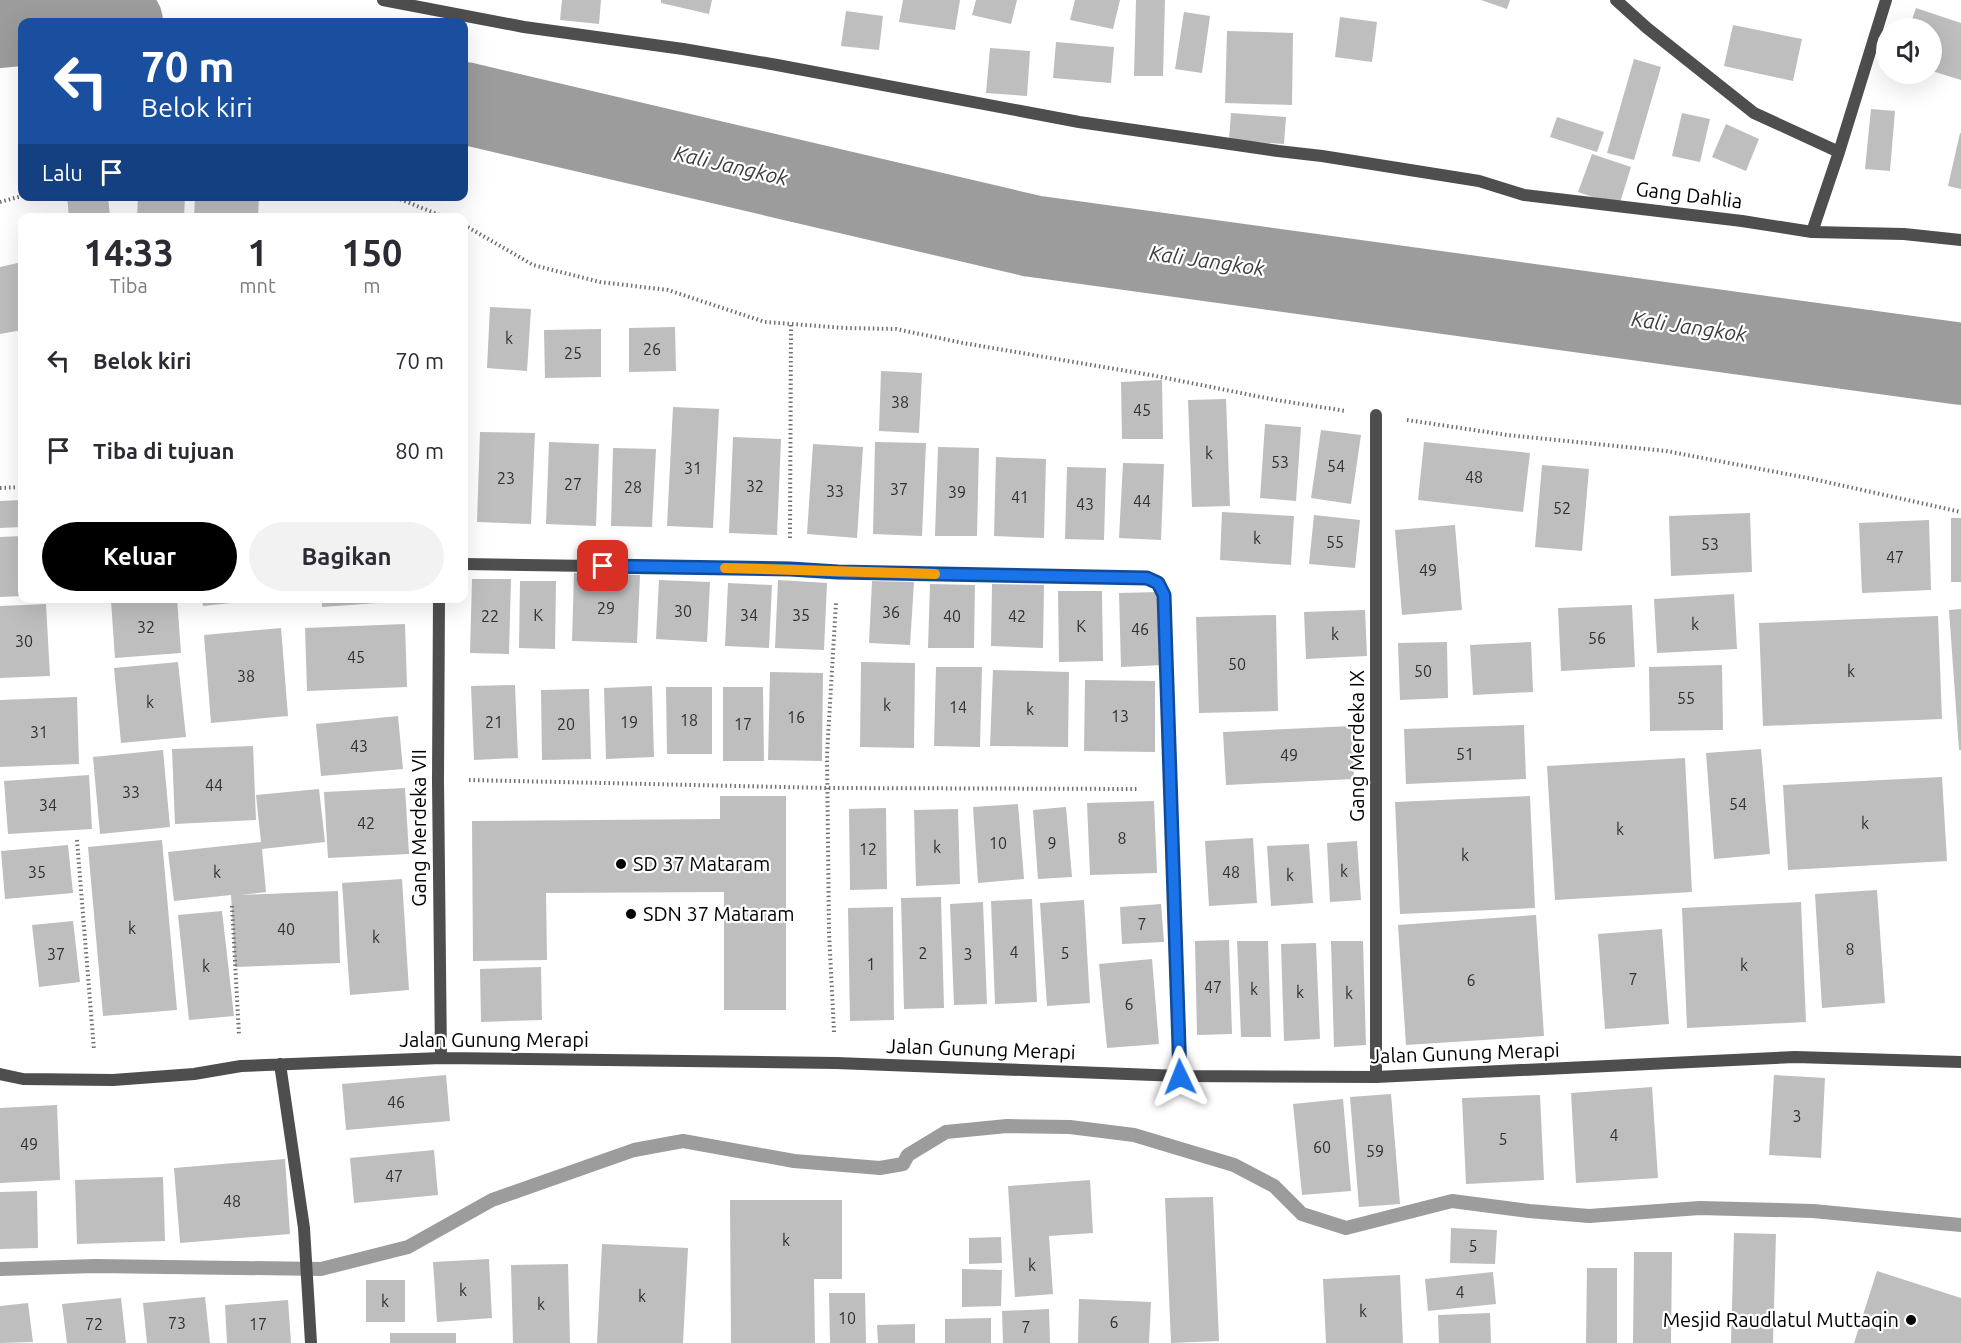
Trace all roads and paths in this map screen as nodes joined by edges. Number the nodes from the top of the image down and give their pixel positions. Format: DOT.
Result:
graph roads {
  1 [pos="383,0"];
  2 [pos="1616,0"];
  3 [pos="1886,0"];
  4 [pos="1839,152"];
  5 [pos="18,197"];
  6 [pos="404,201"];
  7 [pos="0,202"];
  8 [pos="434,213"];
  9 [pos="468,227"];
  10 [pos="1812,232"];
  11 [pos="1961,240"];
  12 [pos="791,324"];
  13 [pos="1376,415"];
  14 [pos="18,487"];
  15 [pos="0,488"];
  16 [pos="1961,512"];
  17 [pos="468,564"];
  18 [pos="790,569"];
  19 [pos="838,572"];
  20 [pos="439,603"];
  21 [pos="438,780"];
  22 [pos="827,788"];
  23 [pos="1171,789"];
  24 [pos="77,840"];
  25 [pos="232,906"];
  26 [pos="441,1058"];
  27 [pos="1961,1062"];
  28 [pos="836,1063"];
  29 [pos="280,1064"];
  30 [pos="241,1066"];
  31 [pos="0,1074"];
  32 [pos="1180,1077"];
  33 [pos="1376,1077"];
  34 [pos="96,1081"];
  35 [pos="311,1343"];
  1 -- 10 [label="street, Gang Dahlia"];
  2 -- 4 [label="street"];
  3 -- 4 [label="street"];
  4 -- 10 [label="street"];
  5 -- 7 [label="path"];
  6 -- 8 [label="path"];
  9 -- 12 [label="path"];
  10 -- 11 [label="street, Gang Dahlia"];
  12 -- 13 [label="path"];
  12 -- 18 [label="path"];
  13 -- 16 [label="path"];
  13 -- 33 [label="street, Gang Merdeka IX"];
  14 -- 15 [label="path"];
  17 -- 18 [label="street"];
  18 -- 19 [label="street"];
  19 -- 22 [label="path"];
  19 -- 23 [label="street"];
  20 -- 21 [label="street, Gang Merdeka VII"];
  21 -- 22 [label="path"];
  21 -- 26 [label="street, Gang Merdeka VII"];
  22 -- 23 [label="path"];
  22 -- 28 [label="path"];
  23 -- 32 [label="street"];
  24 -- 34 [label="path"];
  25 -- 30 [label="path"];
  26 -- 28 [label="street, Jalan Gunung Merapi"];
  26 -- 29 [label="street, Jalan Gunung Merapi"];
  27 -- 33 [label="street, Jalan Gunung Merapi"];
  28 -- 32 [label="street, Jalan Gunung Merapi"];
  29 -- 30 [label="street, Jalan Gunung Merapi"];
  29 -- 35 [label="street"];
  30 -- 34 [label="street, Jalan Gunung Merapi"];
  31 -- 34 [label="street, Jalan Gunung Merapi"];
  32 -- 33 [label="street, Jalan Gunung Merapi"];
}
